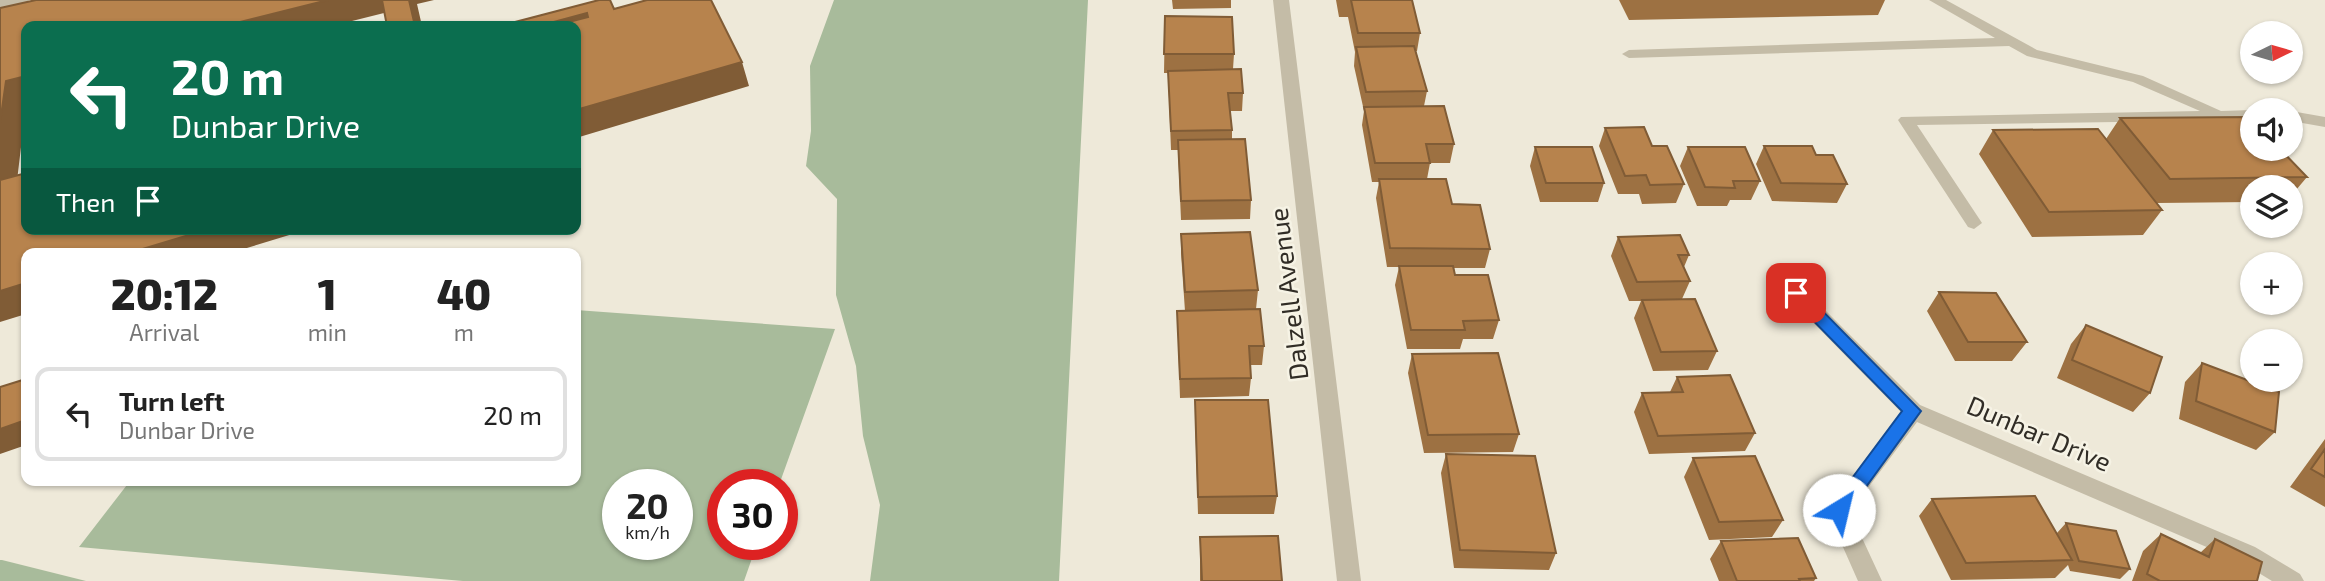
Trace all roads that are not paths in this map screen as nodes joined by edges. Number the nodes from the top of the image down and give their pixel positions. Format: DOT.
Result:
graph roads {
  1 [pos="22,0"];
  2 [pos="1281,0"];
  3 [pos="1936,0"];
  4 [pos="0,4"];
  5 [pos="2012,42"];
  6 [pos="1629,54"];
  7 [pos="2221,114"];
  8 [pos="2240,115"];
  9 [pos="2303,118"];
  10 [pos="2325,122"];
  11 [pos="1974,223"];
  12 [pos="1796,293"];
  13 [pos="1913,411"];
  14 [pos="1349,581"];
  15 [pos="1870,581"];
  16 [pos="2292,581"];
  1 -- 4 [label="lane"];
  2 -- 14 [label="street, Dalzell Avenue"];
  3 -- 5 [label="lane"];
  5 -- 6 [label="lane"];
  5 -- 7 [label="lane"];
  7 -- 8 [label="lane"];
  7 -- 11 [label="lane"];
  9 -- 10 [label="lane"];
  12 -- 13 [label="street, Dunbar Drive"];
  13 -- 15 [label="street"];
  13 -- 16 [label="street, Dunbar Drive"];
}
